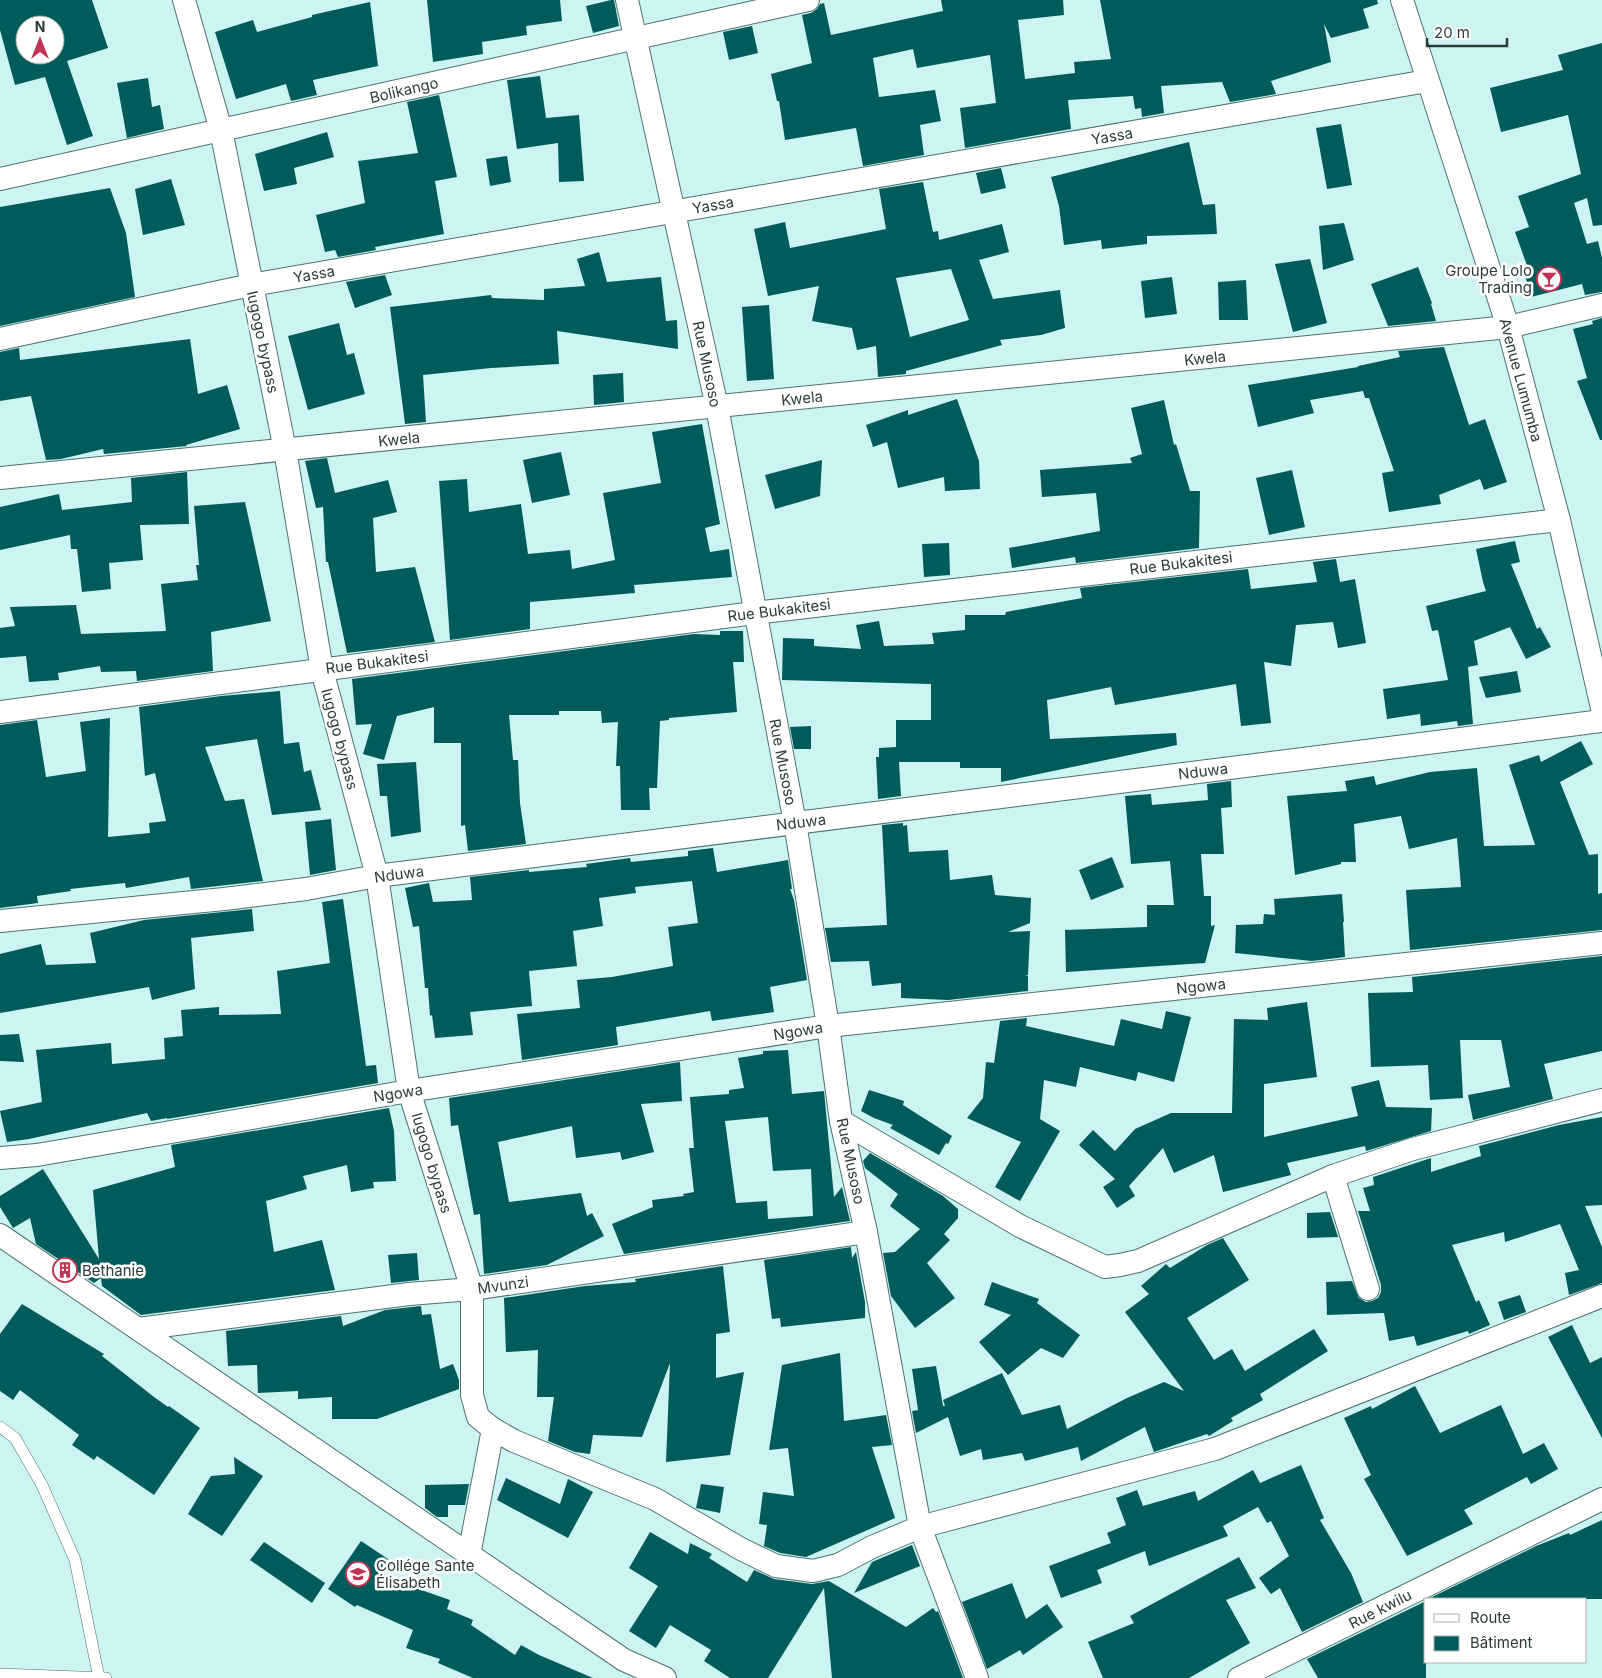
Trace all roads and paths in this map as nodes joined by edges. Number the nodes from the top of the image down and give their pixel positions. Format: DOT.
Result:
graph roads {
  1 [pos="184,0"];
  2 [pos="626,0"];
  3 [pos="808,0"];
  4 [pos="1402,0"];
  5 [pos="634,39"];
  6 [pos="1427,81"];
  7 [pos="221,130"];
  8 [pos="0,180"];
  9 [pos="674,211"];
  10 [pos="251,285"];
  11 [pos="1602,304"];
  12 [pos="1508,327"];
  13 [pos="0,339"];
  14 [pos="716,407"];
  15 [pos="285,450"];
  16 [pos="0,478"];
  17 [pos="1559,520"];
  18 [pos="754,613"];
  19 [pos="322,670"];
  20 [pos="1602,708"];
  21 [pos="0,712"];
  22 [pos="1602,721"];
  23 [pos="795,823"];
  24 [pos="377,876"];
  25 [pos="0,921"];
  26 [pos="1602,944"];
  27 [pos="828,1026"];
  28 [pos="410,1091"];
  29 [pos="1602,1100"];
  30 [pos="841,1121"];
  31 [pos="0,1158"];
  32 [pos="1332,1176"];
  33 [pos="866,1232"];
  34 [pos="0,1235"];
  35 [pos="1368,1289"];
  36 [pos="472,1290"];
  37 [pos="1602,1296"];
  38 [pos="138,1329"];
  39 [pos="485,1423"];
  40 [pos="0,1427"];
  41 [pos="1602,1500"];
  42 [pos="920,1527"];
  43 [pos="469,1555"];
  44 [pos="0,1674"];
  45 [pos="101,1678"];
  46 [pos="665,1678"];
  47 [pos="977,1678"];
  48 [pos="1239,1678"];
  1 -- 7 [label="street, lugogo bypass"];
  2 -- 5 [label="street, Rue Musoso"];
  3 -- 5 [label="street, Bolikango"];
  4 -- 6 [label="street, Avenue Lumumba"];
  5 -- 7 [label="street, Bolikango"];
  5 -- 9 [label="street, Rue Musoso"];
  6 -- 9 [label="street, Yassa"];
  6 -- 12 [label="street, Avenue Lumumba"];
  7 -- 8 [label="street, Bolikango"];
  7 -- 10 [label="street, lugogo bypass"];
  9 -- 10 [label="street, Yassa"];
  9 -- 14 [label="street, Rue Musoso"];
  10 -- 13 [label="street, Yassa"];
  10 -- 15 [label="street, lugogo bypass"];
  11 -- 12 [label="street, Kwela"];
  12 -- 14 [label="street, Kwela"];
  12 -- 17 [label="street, Avenue Lumumba"];
  14 -- 15 [label="street, Kwela"];
  14 -- 18 [label="street, Rue Musoso"];
  15 -- 16 [label="street, Kwela"];
  15 -- 19 [label="street, lugogo bypass"];
  17 -- 18 [label="street, Rue Bukakitesi"];
  17 -- 20 [label="street, Avenue Lumumba"];
  18 -- 19 [label="street, Rue Bukakitesi"];
  18 -- 23 [label="street, Rue Musoso"];
  19 -- 21 [label="street, Rue Bukakitesi"];
  19 -- 24 [label="street, lugogo bypass"];
  22 -- 23 [label="street, Nduwa"];
  23 -- 24 [label="street, Nduwa"];
  23 -- 27 [label="street, Rue Musoso"];
  24 -- 25 [label="street, Nduwa"];
  24 -- 28 [label="street, lugogo bypass"];
  26 -- 27 [label="street, Ngowa"];
  27 -- 28 [label="street, Ngowa"];
  27 -- 30 [label="street, Rue Musoso"];
  28 -- 31 [label="street, Ngowa"];
  28 -- 36 [label="street, lugogo bypass"];
  29 -- 32 [label="street"];
  30 -- 32 [label="street"];
  30 -- 33 [label="street, Rue Musoso"];
  32 -- 35 [label="street"];
  33 -- 36 [label="street, Mvunzi"];
  33 -- 42 [label="street, Rue Musoso"];
  34 -- 38 [label="street"];
  36 -- 38 [label="street, Mvunzi"];
  36 -- 39 [label="street, lugogo bypass"];
  37 -- 42 [label="street"];
  38 -- 43 [label="street"];
  39 -- 42 [label="street"];
  39 -- 43 [label="street"];
  40 -- 45 [label="lane"];
  41 -- 48 [label="street, Rue kwilu"];
  42 -- 47 [label="street, Rue Musoso"];
  43 -- 46 [label="street"];
  44 -- 45 [label="lane"];
}
